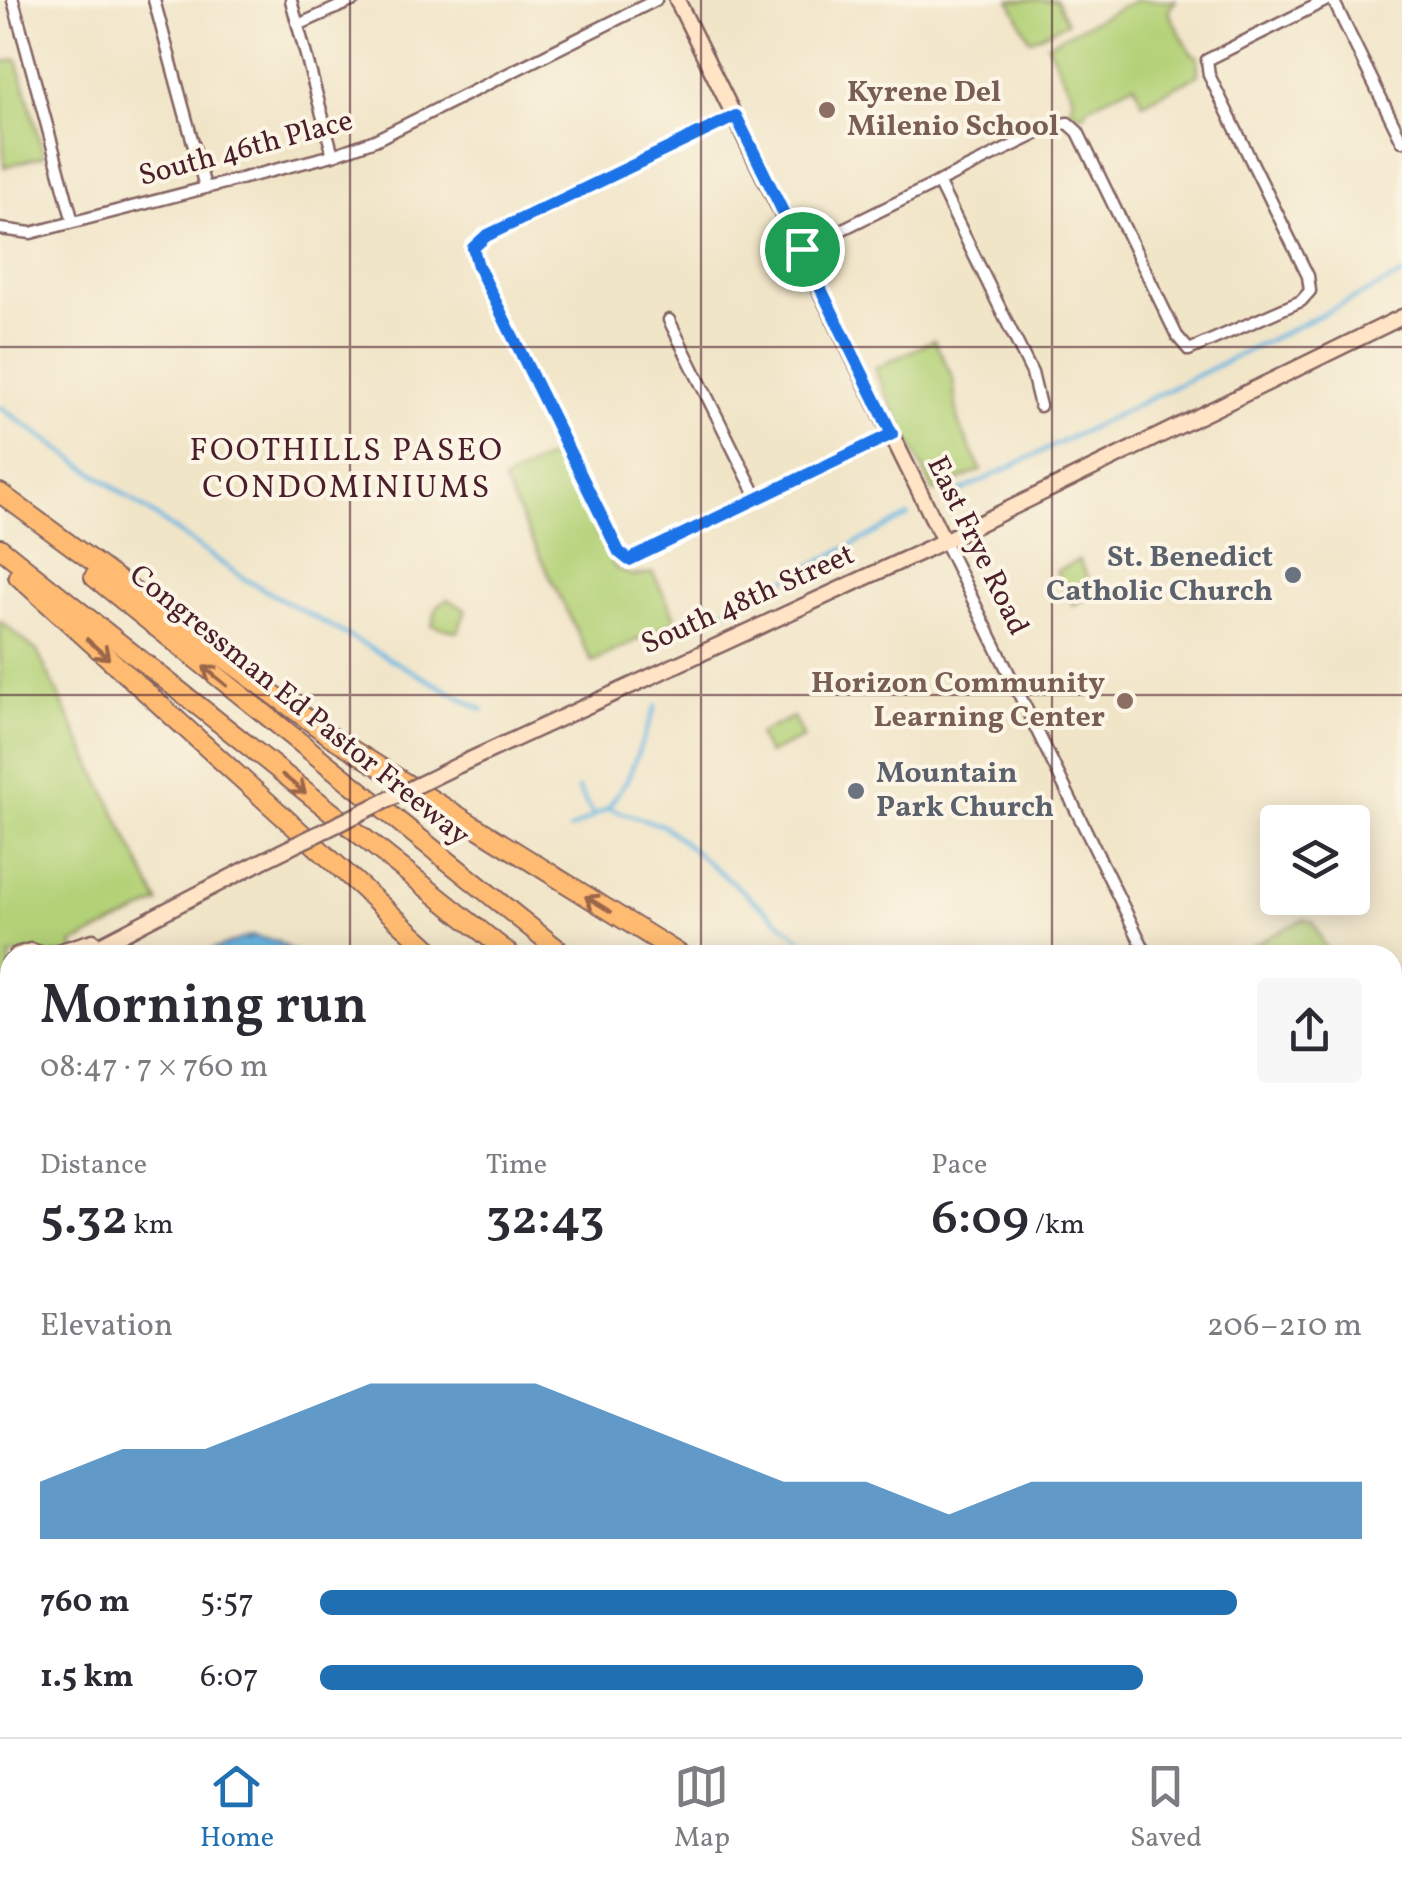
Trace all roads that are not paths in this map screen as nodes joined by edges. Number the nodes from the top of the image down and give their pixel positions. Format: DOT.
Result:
graph roads {
  1 [pos="13,0"];
  2 [pos="154,0"];
  3 [pos="291,0"];
  4 [pos="354,0"];
  5 [pos="656,0"];
  6 [pos="677,0"];
  7 [pos="1330,0"];
  8 [pos="298,26"];
  9 [pos="736,116"];
  10 [pos="1402,141"];
  11 [pos="334,155"];
  12 [pos="938,182"];
  13 [pos="205,186"];
  14 [pos="74,222"];
  15 [pos="0,230"];
  16 [pos="802,249"];
  17 [pos="1402,317"];
  18 [pos="669,320"];
  19 [pos="1040,406"];
  20 [pos="892,434"];
  21 [pos="0,495"];
  22 [pos="758,499"];
  23 [pos="944,540"];
  24 [pos="0,548"];
  25 [pos="0,560"];
  26 [pos="354,884"];
  27 [pos="117,932"];
  28 [pos="76,945"];
  29 [pos="96,945"];
  30 [pos="412,945"];
  31 [pos="424,945"];
  32 [pos="498,945"];
  33 [pos="553,945"];
  34 [pos="665,945"];
  35 [pos="1142,945"];
  1 -- 14 [label="street"];
  2 -- 13 [label="street"];
  3 -- 8 [label="street"];
  4 -- 8 [label="street"];
  5 -- 11 [label="street, South 46th Place"];
  6 -- 9 [label="street, East Frye Road"];
  7 -- 10 [label="street"];
  7 -- 12 [label="street"];
  8 -- 11 [label="street"];
  9 -- 16 [label="street, East Frye Road"];
  9 -- 22 [label="street"];
  11 -- 13 [label="street, South 46th Place"];
  12 -- 16 [label="street"];
  12 -- 19 [label="street"];
  13 -- 14 [label="street, South 46th Place"];
  14 -- 15 [label="street, South 46th Place"];
  16 -- 20 [label="street, East Frye Road"];
  17 -- 23 [label="street, South 48th Street"];
  18 -- 22 [label="street"];
  20 -- 22 [label="street"];
  20 -- 23 [label="street, East Frye Road"];
  33 -- 21 [label="highway, Congressman Ed Pastor Freeway, one-way"];
  34 -- 21 [label="highway, one-way"];
  23 -- 27 [label="street, South 48th Street, bridge"];
  23 -- 35 [label="street, East Frye Road"];
  24 -- 32 [label="highway, Congressman Ed Pastor Freeway, one-way"];
  25 -- 26 [label="highway, one-way"];
  26 -- 30 [label="highway"];
  26 -- 31 [label="highway"];
  27 -- 28 [label="street, South 48th Street"];
  27 -- 29 [label="street, South 48th Street"];
}
